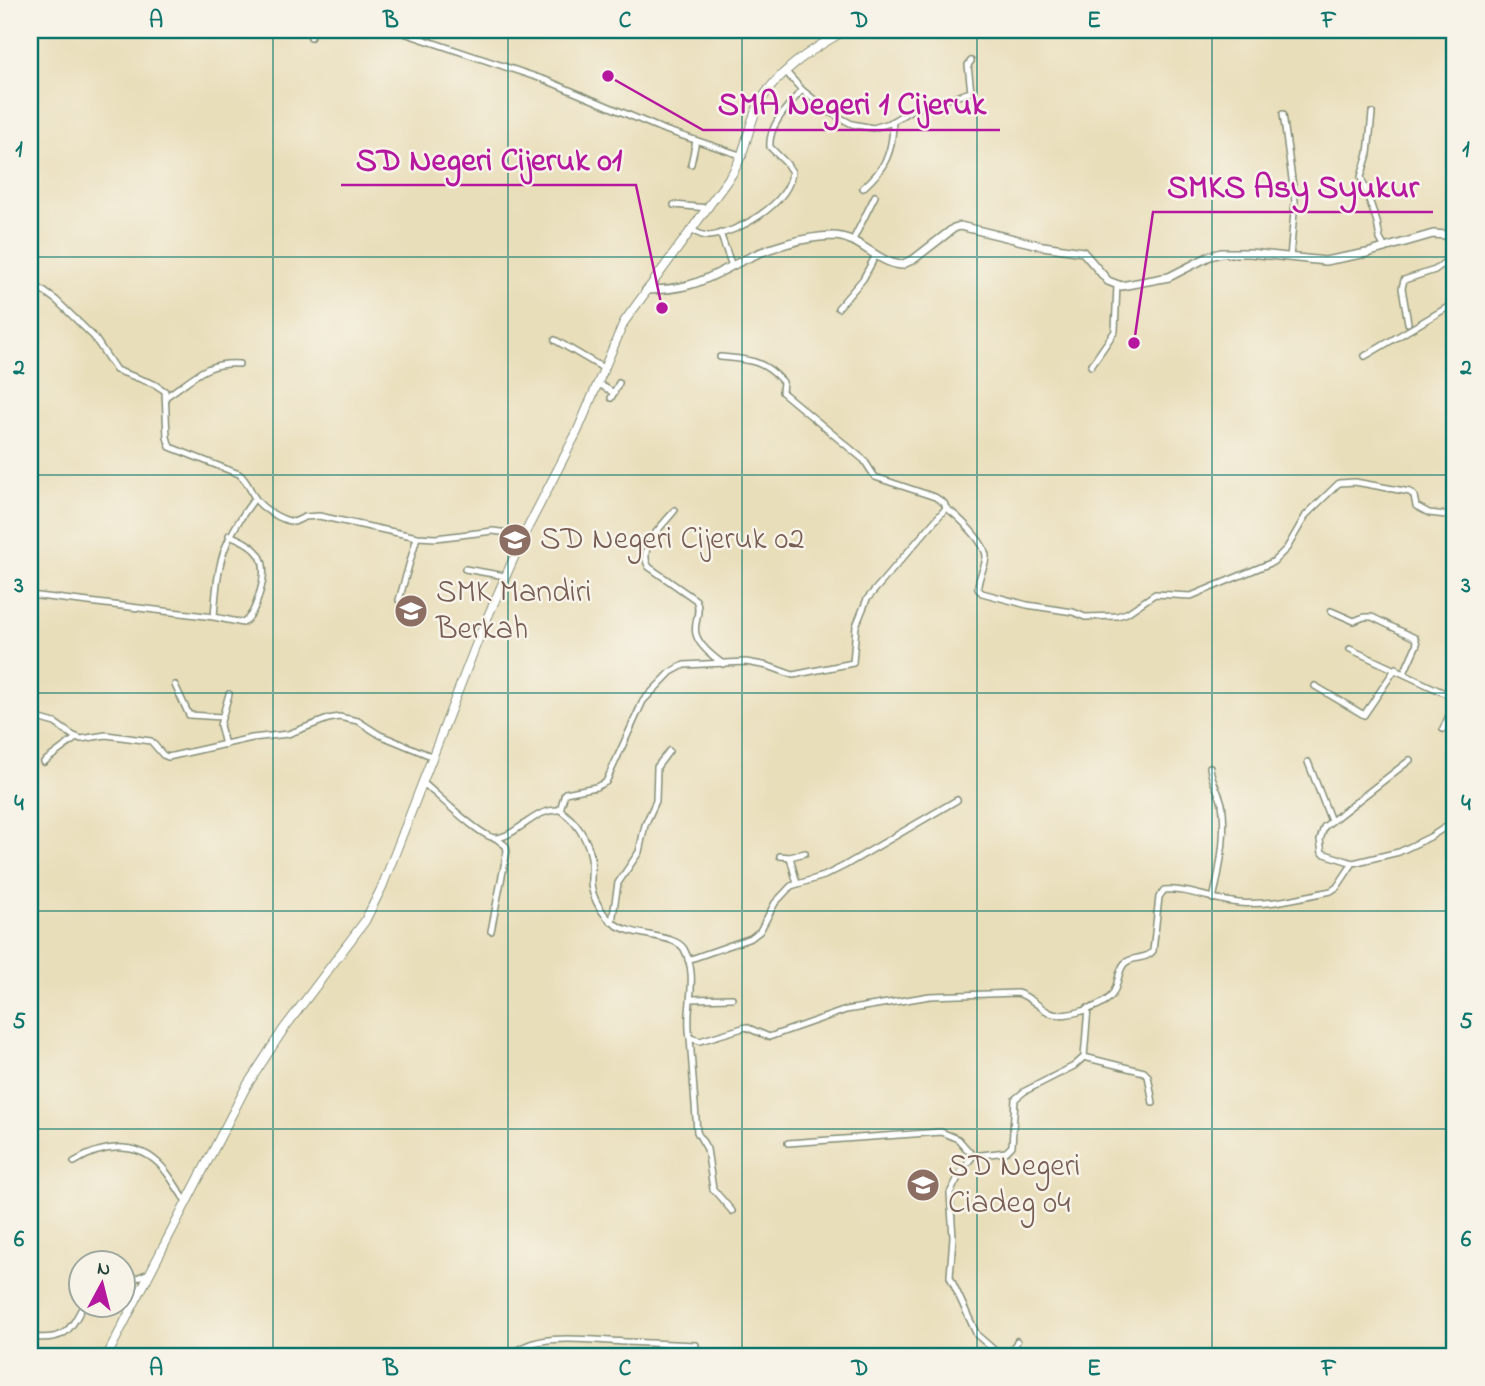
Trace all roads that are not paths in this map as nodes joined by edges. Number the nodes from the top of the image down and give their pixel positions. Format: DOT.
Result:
graph roads {
  1 [pos="395,30"];
  2 [pos="846,30"];
  3 [pos="971,61"];
  4 [pos="786,72"];
  5 [pos="802,90"];
  6 [pos="1372,113"];
  7 [pos="1283,114"];
  8 [pos="893,121"];
  9 [pos="695,141"];
  10 [pos="743,156"];
  11 [pos="691,163"];
  12 [pos="863,188"];
  13 [pos="875,196"];
  14 [pos="674,205"];
  15 [pos="708,208"];
  16 [pos="692,230"];
  17 [pos="720,233"];
  18 [pos="853,240"];
  19 [pos="1455,244"];
  20 [pos="1385,248"];
  21 [pos="1455,254"];
  22 [pos="880,257"];
  23 [pos="1290,258"];
  24 [pos="732,266"];
  25 [pos="1117,285"];
  26 [pos="30,286"];
  27 [pos="646,290"];
  28 [pos="1455,303"];
  29 [pos="838,308"];
  30 [pos="1408,323"];
  31 [pos="555,340"];
  32 [pos="1365,356"];
  33 [pos="720,357"];
  34 [pos="239,364"];
  35 [pos="1091,366"];
  36 [pos="603,368"];
  37 [pos="597,383"];
  38 [pos="619,383"];
  39 [pos="167,396"];
  40 [pos="255,498"];
  41 [pos="946,508"];
  42 [pos="675,510"];
  43 [pos="1455,516"];
  44 [pos="229,535"];
  45 [pos="524,535"];
  46 [pos="417,537"];
  47 [pos="465,569"];
  48 [pos="505,576"];
  49 [pos="30,595"];
  50 [pos="399,600"];
  51 [pos="1331,611"];
  52 [pos="214,617"];
  53 [pos="1350,649"];
  54 [pos="723,664"];
  55 [pos="1396,668"];
  56 [pos="1404,673"];
  57 [pos="175,685"];
  58 [pos="1315,686"];
  59 [pos="229,694"];
  60 [pos="1455,700"];
  61 [pos="30,716"];
  62 [pos="222,717"];
  63 [pos="1443,729"];
  64 [pos="76,738"];
  65 [pos="223,740"];
  66 [pos="670,751"];
  67 [pos="431,756"];
  68 [pos="1410,760"];
  69 [pos="44,762"];
  70 [pos="1308,762"];
  71 [pos="1210,767"];
  72 [pos="422,782"];
  73 [pos="957,800"];
  74 [pos="560,810"];
  75 [pos="1331,821"];
  76 [pos="1455,821"];
  77 [pos="498,839"];
  78 [pos="805,853"];
  79 [pos="780,856"];
  80 [pos="790,857"];
  81 [pos="1353,863"];
  82 [pos="797,884"];
  83 [pos="1213,899"];
  84 [pos="612,922"];
  85 [pos="491,931"];
  86 [pos="688,960"];
  87 [pos="732,998"];
  88 [pos="692,999"];
  89 [pos="1088,1008"];
  90 [pos="690,1038"];
  91 [pos="1084,1057"];
  92 [pos="1153,1103"];
  93 [pos="788,1143"];
  94 [pos="973,1156"];
  95 [pos="74,1161"];
  96 [pos="186,1200"];
  97 [pos="733,1211"];
  98 [pos="150,1273"];
  99 [pos="136,1278"];
  100 [pos="76,1320"];
  101 [pos="30,1337"];
  102 [pos="1017,1341"];
  103 [pos="696,1345"];
  104 [pos="990,1349"];
  105 [pos="107,1356"];
  106 [pos="511,1356"];
  107 [pos="984,1356"];
  108 [pos="1002,1356"];
  109 [pos="1010,1356"];
  1 -- 9 [label="street"];
  2 -- 4 [label="main road"];
  3 -- 8 [label="street"];
  4 -- 5 [label="street"];
  4 -- 10 [label="main road"];
  5 -- 8 [label="street"];
  5 -- 17 [label="street"];
  6 -- 20 [label="street"];
  7 -- 23 [label="street"];
  8 -- 12 [label="street"];
  9 -- 10 [label="street"];
  9 -- 11 [label="street"];
  10 -- 15 [label="main road"];
  13 -- 18 [label="street"];
  14 -- 15 [label="street"];
  15 -- 16 [label="main road"];
  16 -- 17 [label="street"];
  16 -- 27 [label="main road"];
  17 -- 24 [label="street"];
  18 -- 22 [label="street"];
  18 -- 24 [label="street"];
  19 -- 20 [label="street"];
  20 -- 23 [label="street"];
  21 -- 30 [label="street"];
  22 -- 25 [label="street"];
  22 -- 29 [label="street"];
  23 -- 25 [label="street"];
  24 -- 27 [label="street"];
  25 -- 35 [label="street"];
  26 -- 39 [label="street"];
  27 -- 36 [label="main road"];
  28 -- 32 [label="street"];
  31 -- 36 [label="street"];
  33 -- 41 [label="street"];
  34 -- 39 [label="street"];
  36 -- 37 [label="main road"];
  37 -- 38 [label="street"];
  37 -- 45 [label="main road"];
  39 -- 40 [label="street"];
  40 -- 44 [label="street"];
  40 -- 46 [label="street"];
  41 -- 43 [label="street"];
  41 -- 54 [label="street"];
  42 -- 54 [label="street"];
  44 -- 52 [label="street"];
  44 -- 52 [label="street"];
  45 -- 46 [label="street"];
  45 -- 48 [label="main road"];
  46 -- 50 [label="street"];
  47 -- 48 [label="street"];
  48 -- 67 [label="main road"];
  49 -- 52 [label="street"];
  51 -- 56 [label="street"];
  53 -- 55 [label="street"];
  54 -- 74 [label="street"];
  55 -- 56 [label="street"];
  55 -- 58 [label="street"];
  56 -- 60 [label="street"];
  57 -- 62 [label="street"];
  59 -- 62 [label="street"];
  60 -- 63 [label="street"];
  61 -- 64 [label="street"];
  62 -- 65 [label="street"];
  64 -- 65 [label="street"];
  64 -- 69 [label="street"];
  65 -- 67 [label="street"];
  66 -- 84 [label="street"];
  67 -- 72 [label="main road"];
  68 -- 75 [label="street"];
  70 -- 75 [label="street"];
  71 -- 83 [label="street"];
  72 -- 77 [label="street"];
  72 -- 96 [label="main road"];
  73 -- 82 [label="street"];
  74 -- 77 [label="street"];
  74 -- 84 [label="street"];
  75 -- 81 [label="street"];
  76 -- 81 [label="street"];
  77 -- 85 [label="street"];
  78 -- 80 [label="street"];
  79 -- 80 [label="street"];
  80 -- 82 [label="street"];
  81 -- 83 [label="street"];
  82 -- 86 [label="street"];
  83 -- 89 [label="street"];
  84 -- 86 [label="street"];
  86 -- 88 [label="street"];
  87 -- 88 [label="street"];
  88 -- 90 [label="street"];
  89 -- 90 [label="street"];
  89 -- 91 [label="street"];
  90 -- 97 [label="street"];
  91 -- 92 [label="street"];
  91 -- 94 [label="street"];
  93 -- 94 [label="street"];
  94 -- 104 [label="street"];
  95 -- 96 [label="street"];
  96 -- 98 [label="main road"];
  98 -- 99 [label="street"];
  98 -- 105 [label="main road"];
  100 -- 101 [label="street"];
  102 -- 109 [label="street"];
  103 -- 106 [label="street"];
  104 -- 107 [label="street"];
  104 -- 108 [label="street"];
}
